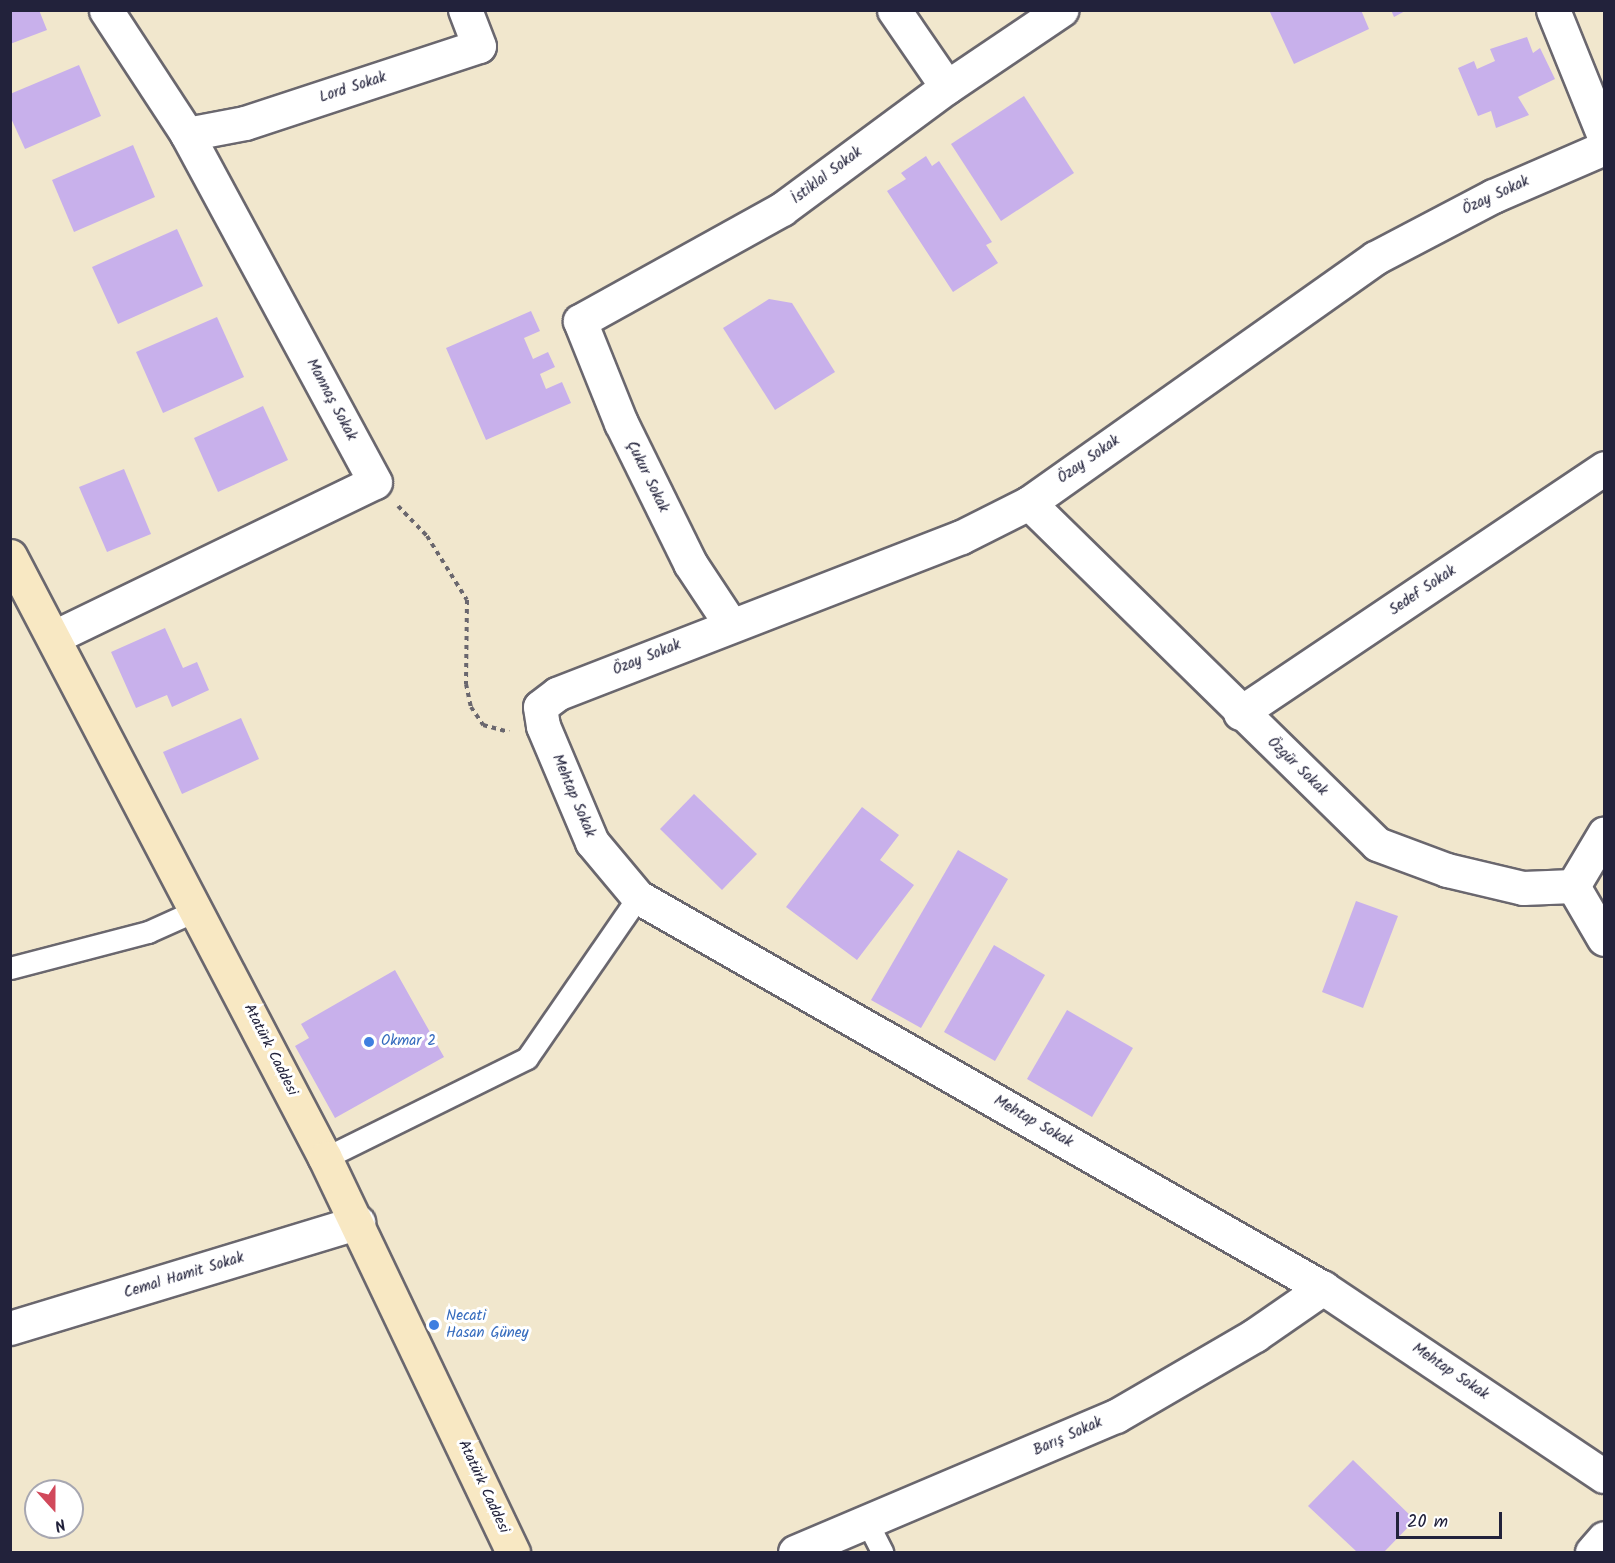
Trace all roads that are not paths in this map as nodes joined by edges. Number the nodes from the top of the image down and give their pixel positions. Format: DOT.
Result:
graph roads {
  1 [pos="106,10"];
  2 [pos="465,10"];
  3 [pos="894,10"];
  4 [pos="1061,10"];
  5 [pos="1553,10"];
  6 [pos="947,87"];
  7 [pos="187,134"];
  8 [pos="1605,136"];
  9 [pos="1605,148"];
  10 [pos="580,321"];
  11 [pos="1605,468"];
  12 [pos="1029,503"];
  13 [pos="10,555"];
  14 [pos="730,625"];
  15 [pos="54,637"];
  16 [pos="1240,713"];
  17 [pos="541,716"];
  18 [pos="1605,834"];
  19 [pos="1574,886"];
  20 [pos="638,897"];
  21 [pos="197,910"];
  22 [pos="1605,939"];
  23 [pos="10,968"];
  24 [pos="325,1158"];
  25 [pos="358,1222"];
  26 [pos="1323,1288"];
  27 [pos="10,1328"];
  28 [pos="1605,1476"];
  29 [pos="867,1522"];
  30 [pos="1605,1538"];
  31 [pos="513,1552"];
  32 [pos="795,1552"];
  33 [pos="882,1552"];
  34 [pos="1592,1552"];
  1 -- 7 [label="street, Mannaş Sokak"];
  2 -- 7 [label="street, Lord Sokak"];
  3 -- 6 [label="street"];
  4 -- 6 [label="street, İstiklal Sokak"];
  5 -- 8 [label="street"];
  6 -- 10 [label="street, İstiklal Sokak"];
  7 -- 15 [label="street, Mannaş Sokak"];
  9 -- 12 [label="street, Özay Sokak"];
  10 -- 14 [label="street, Çukur Sokak"];
  11 -- 16 [label="street, Sedef Sokak"];
  12 -- 14 [label="street, Özay Sokak"];
  12 -- 16 [label="street, Özgür Sokak"];
  13 -- 15 [label="street, Atatürk Caddesi"];
  14 -- 17 [label="street, Özay Sokak"];
  15 -- 21 [label="street, Atatürk Caddesi"];
  16 -- 19 [label="street, Özgür Sokak"];
  17 -- 20 [label="street, Mehtap Sokak"];
  18 -- 19 [label="street"];
  19 -- 22 [label="street"];
  20 -- 24 [label="lane"];
  20 -- 26 [label="street, Mehtap Sokak"];
  21 -- 23 [label="lane"];
  21 -- 24 [label="street, Atatürk Caddesi"];
  24 -- 25 [label="street, Atatürk Caddesi"];
  25 -- 27 [label="street, Cemal Hamit Sokak"];
  25 -- 31 [label="street, Atatürk Caddesi"];
  26 -- 28 [label="street, Mehtap Sokak"];
  26 -- 29 [label="street, Barış Sokak"];
  29 -- 32 [label="street, Barış Sokak"];
  29 -- 33 [label="lane"];
  30 -- 34 [label="street"];
}
